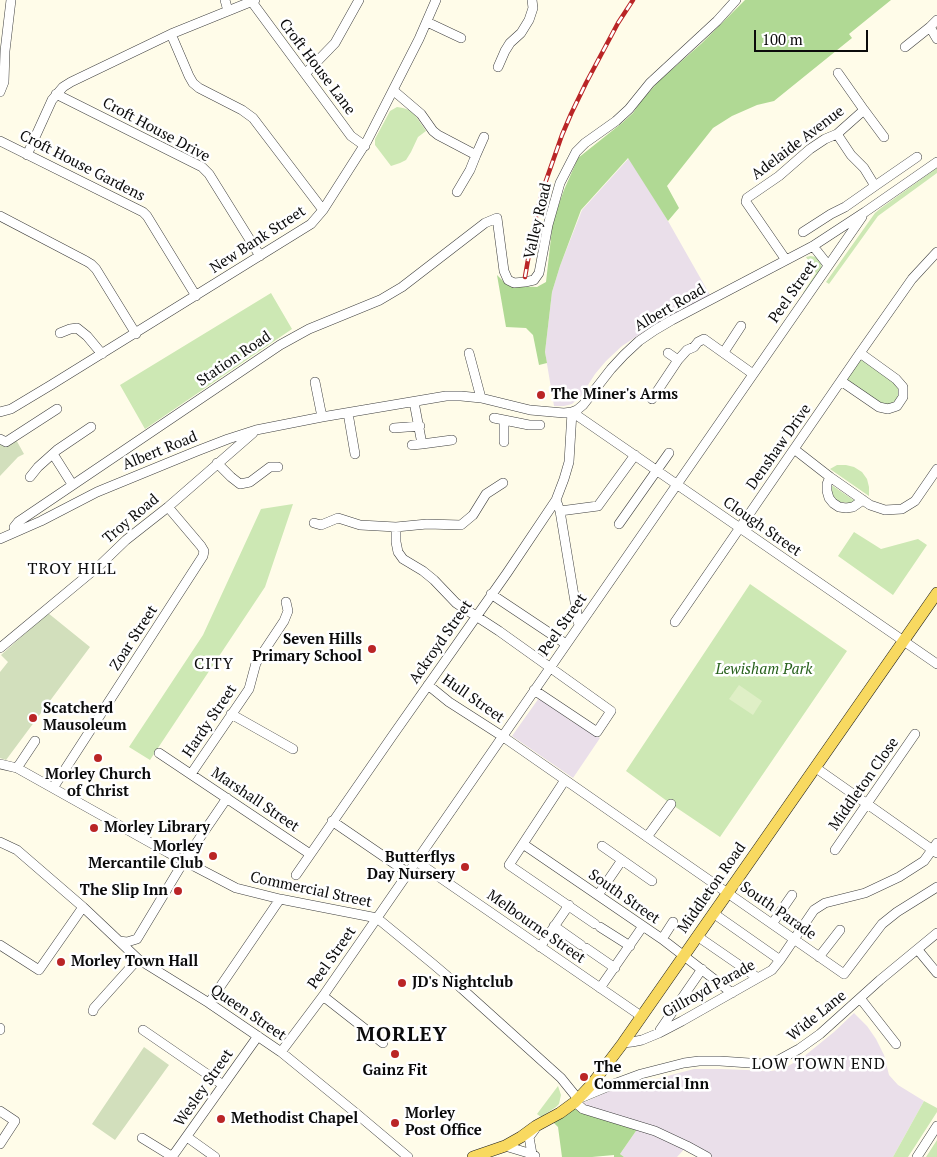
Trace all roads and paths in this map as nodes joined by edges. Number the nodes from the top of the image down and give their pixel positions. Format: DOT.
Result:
graph roads {
  1 [pos="10,0"];
  2 [pos="225,0"];
  3 [pos="359,0"];
  4 [pos="436,0"];
  5 [pos="532,0"];
  6 [pos="736,0"];
  7 [pos="253,1"];
  8 [pos="228,11"];
  9 [pos="937,20"];
  10 [pos="426,22"];
  11 [pos="930,27"];
  12 [pos="170,34"];
  13 [pos="461,38"];
  14 [pos="937,39"];
  15 [pos="905,47"];
  16 [pos="3,51"];
  17 [pos="498,67"];
  18 [pos="838,73"];
  19 [pos="305,74"];
  20 [pos="394,91"];
  21 [pos="0,92"];
  22 [pos="56,94"];
  23 [pos="864,110"];
  24 [pos="837,134"];
  25 [pos="484,136"];
  26 [pos="884,137"];
  27 [pos="0,141"];
  28 [pos="365,146"];
  29 [pos="27,154"];
  30 [pos="476,155"];
  31 [pos="917,157"];
  32 [pos="937,162"];
  33 [pos="875,186"];
  34 [pos="457,192"];
  35 [pos="323,210"];
  36 [pos="865,212"];
  37 [pos="0,216"];
  38 [pos="497,218"];
  39 [pos="804,232"];
  40 [pos="814,246"];
  41 [pos="937,252"];
  42 [pos="260,256"];
  43 [pos="786,260"];
  44 [pos="828,265"];
  45 [pos="196,296"];
  46 [pos="742,326"];
  47 [pos="60,333"];
  48 [pos="136,334"];
  49 [pos="724,352"];
  50 [pos="668,353"];
  51 [pos="860,353"];
  52 [pos="102,354"];
  53 [pos="470,354"];
  54 [pos="678,360"];
  55 [pos="753,374"];
  56 [pos="841,381"];
  57 [pos="315,382"];
  58 [pos="481,398"];
  59 [pos="652,399"];
  60 [pos="414,402"];
  61 [pos="57,409"];
  62 [pos="530,410"];
  63 [pos="0,412"];
  64 [pos="572,412"];
  65 [pos="348,413"];
  66 [pos="322,417"];
  67 [pos="494,418"];
  68 [pos="504,420"];
  69 [pos="529,425"];
  70 [pos="540,425"];
  71 [pos="420,426"];
  72 [pos="91,427"];
  73 [pos="394,428"];
  74 [pos="256,430"];
  75 [pos="0,439"];
  76 [pos="452,440"];
  77 [pos="504,442"];
  78 [pos="422,444"];
  79 [pos="412,445"];
  80 [pos="794,449"];
  81 [pos="668,453"];
  82 [pos="53,454"];
  83 [pos="354,454"];
  84 [pos="634,455"];
  85 [pos="217,463"];
  86 [pos="278,467"];
  87 [pos="937,469"];
  88 [pos="656,470"];
  89 [pos="30,477"];
  90 [pos="830,477"];
  91 [pos="503,483"];
  92 [pos="72,484"];
  93 [pos="676,484"];
  94 [pos="556,500"];
  95 [pos="863,500"];
  96 [pos="168,507"];
  97 [pos="560,511"];
  98 [pos="314,523"];
  99 [pos="619,524"];
  100 [pos="396,527"];
  101 [pos="740,528"];
  102 [pos="15,532"];
  103 [pos="0,539"];
  104 [pos="937,593"];
  105 [pos="491,594"];
  106 [pos="286,602"];
  107 [pos="476,616"];
  108 [pos="681,620"];
  109 [pos="579,626"];
  110 [pos="904,641"];
  111 [pos="566,644"];
  112 [pos="0,648"];
  113 [pos="937,664"];
  114 [pos="550,667"];
  115 [pos="428,685"];
  116 [pos="534,690"];
  117 [pos="231,714"];
  118 [pos="915,734"];
  119 [pos="502,736"];
  120 [pos="35,742"];
  121 [pos="293,750"];
  122 [pos="159,753"];
  123 [pos="0,764"];
  124 [pos="17,768"];
  125 [pos="816,768"];
  126 [pos="191,774"];
  127 [pos="565,780"];
  128 [pos="53,788"];
  129 [pos="227,798"];
  130 [pos="670,804"];
  131 [pos="867,805"];
  132 [pos="332,822"];
  133 [pos="647,838"];
  134 [pos="0,842"];
  135 [pos="523,844"];
  136 [pos="602,846"];
  137 [pos="935,849"];
  138 [pos="835,850"];
  139 [pos="310,854"];
  140 [pos="622,860"];
  141 [pos="184,861"];
  142 [pos="416,861"];
  143 [pos="408,873"];
  144 [pos="296,875"];
  145 [pos="652,881"];
  146 [pos="937,887"];
  147 [pos="727,893"];
  148 [pos="598,895"];
  149 [pos="792,895"];
  150 [pos="280,899"];
  151 [pos="569,905"];
  152 [pos="82,907"];
  153 [pos="713,913"];
  154 [pos="377,918"];
  155 [pos="673,922"];
  156 [pos="772,924"];
  157 [pos="554,926"];
  158 [pos="643,926"];
  159 [pos="840,930"];
  160 [pos="937,933"];
  161 [pos="697,936"];
  162 [pos="662,939"];
  163 [pos="120,940"];
  164 [pos="794,940"];
  165 [pos="0,945"];
  166 [pos="630,946"];
  167 [pos="540,947"];
  168 [pos="918,950"];
  169 [pos="684,955"];
  170 [pos="820,957"];
  171 [pos="138,959"];
  172 [pos="780,960"];
  173 [pos="615,968"];
  174 [pos="702,969"];
  175 [pos="937,973"];
  176 [pos="758,978"];
  177 [pos="600,988"];
  178 [pos="732,993"];
  179 [pos="323,996"];
  180 [pos="860,998"];
  181 [pos="209,1003"];
  182 [pos="94,1011"];
  183 [pos="641,1016"];
  184 [pos="144,1030"];
  185 [pos="659,1033"];
  186 [pos="258,1036"];
  187 [pos="383,1043"];
  188 [pos="623,1043"];
  189 [pos="896,1044"];
  190 [pos="281,1052"];
  191 [pos="223,1084"];
  192 [pos="576,1100"];
  193 [pos="0,1111"];
  194 [pos="542,1124"];
  195 [pos="937,1126"];
  196 [pos="187,1137"];
  197 [pos="142,1138"];
  198 [pos="0,1144"];
  199 [pos="505,1146"];
  200 [pos="534,1156"];
  201 [pos="172,1157"];
  202 [pos="215,1157"];
  203 [pos="408,1157"];
  204 [pos="473,1157"];
  205 [pos="707,1157"];
  206 [pos="917,1157"];
  1 -- 16 [label="street"];
  2 -- 8 [label="street"];
  3 -- 19 [label="street"];
  4 -- 10 [label="street, New Bank Street"];
  5 -- 17 [label="street"];
  6 -- 38 [label="street, Valley Road"];
  7 -- 8 [label="street"];
  7 -- 19 [label="street, Croft House Lane"];
  8 -- 12 [label="street"];
  9 -- 11 [label="street"];
  10 -- 13 [label="street"];
  10 -- 20 [label="street, New Bank Street"];
  11 -- 14 [label="street"];
  11 -- 15 [label="street"];
  12 -- 22 [label="street"];
  12 -- 35 [label="street"];
  16 -- 21 [label="street"];
  18 -- 23 [label="street, Adelaide Avenue"];
  19 -- 28 [label="street, Croft House Lane"];
  20 -- 28 [label="street, New Bank Street"];
  20 -- 30 [label="street"];
  22 -- 29 [label="street"];
  22 -- 42 [label="street, Croft House Drive"];
  23 -- 24 [label="street, Adelaide Avenue"];
  23 -- 26 [label="street"];
  24 -- 33 [label="street"];
  24 -- 43 [label="street, Adelaide Avenue"];
  25 -- 30 [label="street"];
  27 -- 29 [label="street, Croft House Gardens"];
  28 -- 35 [label="street, New Bank Street"];
  29 -- 45 [label="street, Croft House Gardens"];
  30 -- 34 [label="street"];
  31 -- 33 [label="street"];
  32 -- 36 [label="street, Albert Road"];
  33 -- 39 [label="street"];
  35 -- 42 [label="street, New Bank Street"];
  36 -- 40 [label="street, Albert Road"];
  36 -- 44 [label="street, Peel Street"];
  37 -- 48 [label="street"];
  38 -- 92 [label="street, Station Road"];
  40 -- 43 [label="street, Albert Road"];
  40 -- 44 [label="street"];
  41 -- 51 [label="street, Denshaw Drive"];
  42 -- 45 [label="street, New Bank Street"];
  43 -- 64 [label="street, Albert Road"];
  44 -- 55 [label="street, Peel Street"];
  45 -- 48 [label="street, New Bank Street"];
  46 -- 49 [label="street"];
  47 -- 52 [label="street"];
  48 -- 52 [label="street, New Bank Street"];
  49 -- 54 [label="street"];
  49 -- 55 [label="street"];
  50 -- 54 [label="street"];
  51 -- 56 [label="street, Denshaw Drive"];
  51 -- 56 [label="street"];
  52 -- 63 [label="street, New Bank Street"];
  53 -- 58 [label="street"];
  54 -- 59 [label="street"];
  55 -- 93 [label="street, Peel Street"];
  56 -- 80 [label="street, Denshaw Drive"];
  57 -- 66 [label="street"];
  58 -- 60 [label="street, Albert Road"];
  58 -- 62 [label="street, Albert Road"];
  60 -- 65 [label="street, Albert Road"];
  60 -- 71 [label="street"];
  61 -- 75 [label="street"];
  62 -- 64 [label="street, Albert Road"];
  62 -- 69 [label="street"];
  64 -- 84 [label="street, Clough Street"];
  64 -- 94 [label="street, Ackroyd Street"];
  65 -- 66 [label="street, Albert Road"];
  65 -- 83 [label="street"];
  66 -- 74 [label="street, Albert Road"];
  67 -- 68 [label="street"];
  68 -- 69 [label="street"];
  68 -- 77 [label="street"];
  69 -- 70 [label="street"];
  71 -- 73 [label="street"];
  71 -- 78 [label="street"];
  72 -- 82 [label="street"];
  74 -- 85 [label="street, Troy Road"];
  74 -- 102 [label="street, Albert Road"];
  76 -- 78 [label="street"];
  78 -- 79 [label="street"];
  80 -- 90 [label="street"];
  80 -- 101 [label="street, Denshaw Drive"];
  81 -- 88 [label="street"];
  82 -- 89 [label="street"];
  82 -- 92 [label="street"];
  84 -- 88 [label="street, Clough Street"];
  84 -- 97 [label="street"];
  85 -- 86 [label="street"];
  85 -- 96 [label="street, Troy Road"];
  87 -- 95 [label="street"];
  88 -- 93 [label="street, Clough Street"];
  88 -- 99 [label="street"];
  90 -- 95 [label="street"];
  90 -- 95 [label="street"];
  91 -- 100 [label="street"];
  92 -- 102 [label="street, Station Road"];
  93 -- 101 [label="street, Clough Street"];
  93 -- 109 [label="street, Peel Street"];
  94 -- 97 [label="street"];
  94 -- 105 [label="street, Ackroyd Street"];
  96 -- 112 [label="street, Troy Road"];
  96 -- 128 [label="street, Zoar Street"];
  97 -- 109 [label="street"];
  98 -- 100 [label="street"];
  100 -- 107 [label="street"];
  101 -- 108 [label="street, Denshaw Drive"];
  101 -- 110 [label="street, Clough Street"];
  102 -- 103 [label="street, Station Road"];
  104 -- 110 [label="main road, Middleton Road"];
  105 -- 107 [label="street, Ackroyd Street"];
  105 -- 111 [label="street"];
  106 -- 117 [label="street, Hardy Street"];
  107 -- 114 [label="street"];
  107 -- 115 [label="street, Ackroyd Street"];
  109 -- 111 [label="street, Peel Street"];
  110 -- 113 [label="street, Clough Street"];
  110 -- 125 [label="main road, Middleton Road"];
  111 -- 114 [label="street, Peel Street"];
  114 -- 116 [label="street, Peel Street"];
  114 -- 116 [label="street"];
  115 -- 119 [label="street, Hull Street"];
  115 -- 132 [label="street, Ackroyd Street"];
  116 -- 119 [label="street, Peel Street"];
  117 -- 121 [label="street"];
  117 -- 126 [label="street, Hardy Street"];
  118 -- 131 [label="street, Middleton Close"];
  119 -- 127 [label="street, South Parade"];
  119 -- 142 [label="street, Peel Street"];
  120 -- 124 [label="street"];
  122 -- 126 [label="street, Marshall Street"];
  123 -- 124 [label="street, Commercial Street"];
  124 -- 128 [label="street, Commercial Street"];
  125 -- 131 [label="street"];
  125 -- 147 [label="main road, Middleton Road"];
  126 -- 129 [label="street, Marshall Street"];
  127 -- 133 [label="street, South Parade"];
  127 -- 135 [label="street"];
  128 -- 141 [label="street, Commercial Street"];
  129 -- 139 [label="street, Marshall Street"];
  129 -- 141 [label="street"];
  130 -- 133 [label="street"];
  131 -- 137 [label="street"];
  131 -- 138 [label="street, Middleton Close"];
  132 -- 139 [label="street, Ackroyd Street"];
  132 -- 143 [label="street"];
  133 -- 147 [label="street, South Parade"];
  134 -- 152 [label="street, Queen Street"];
  135 -- 148 [label="street, South Street"];
  135 -- 151 [label="street"];
  136 -- 140 [label="street"];
  137 -- 164 [label="street, Gillroyd Parade"];
  139 -- 144 [label="street, Ackroyd Street"];
  140 -- 145 [label="street"];
  140 -- 148 [label="street"];
  141 -- 150 [label="street, Commercial Street"];
  141 -- 163 [label="street"];
  142 -- 143 [label="street, Peel Street"];
  142 -- 167 [label="street, Melbourne Street"];
  143 -- 154 [label="street, Peel Street"];
  146 -- 170 [label="street, South Parade"];
  147 -- 153 [label="main road, Middleton Road"];
  147 -- 156 [label="street, South Parade"];
  148 -- 158 [label="street, South Street"];
  149 -- 156 [label="street"];
  150 -- 154 [label="street, Commercial Street"];
  150 -- 181 [label="street"];
  151 -- 157 [label="street"];
  151 -- 166 [label="street"];
  152 -- 163 [label="street, Queen Street"];
  152 -- 165 [label="street"];
  153 -- 161 [label="main road, Middleton Road"];
  153 -- 172 [label="street"];
  154 -- 179 [label="street, Peel Street"];
  154 -- 192 [label="street, Commercial Street"];
  155 -- 162 [label="street"];
  156 -- 164 [label="street, South Parade"];
  157 -- 167 [label="street"];
  157 -- 173 [label="street"];
  158 -- 162 [label="street, South Street"];
  158 -- 166 [label="street"];
  159 -- 170 [label="street"];
  160 -- 168 [label="street, Wide Lane"];
  161 -- 169 [label="main road, Middleton Road"];
  161 -- 176 [label="street"];
  162 -- 169 [label="street, South Street"];
  163 -- 171 [label="street, Queen Street"];
  164 -- 170 [label="street, South Parade"];
  164 -- 172 [label="street, Gillroyd Parade"];
  166 -- 173 [label="street"];
  167 -- 177 [label="street, Melbourne Street"];
  168 -- 175 [label="street"];
  168 -- 180 [label="street, Wide Lane"];
  169 -- 174 [label="street, South Street"];
  169 -- 183 [label="main road, Middleton Road"];
  171 -- 181 [label="street, Queen Street"];
  171 -- 182 [label="street"];
  172 -- 176 [label="street, Gillroyd Parade"];
  173 -- 177 [label="street"];
  174 -- 178 [label="street, South Street"];
  174 -- 185 [label="street"];
  176 -- 178 [label="street, Gillroyd Parade"];
  177 -- 183 [label="street, Melbourne Street"];
  178 -- 185 [label="street, Gillroyd Parade"];
  179 -- 187 [label="street"];
  179 -- 190 [label="street, Peel Street"];
  180 -- 189 [label="street"];
  180 -- 192 [label="street, Wide Lane"];
  181 -- 186 [label="street, Queen Street"];
  183 -- 188 [label="main road, Middleton Road"];
  184 -- 191 [label="street"];
  185 -- 188 [label="street, Gillroyd Parade"];
  186 -- 190 [label="street, Queen Street"];
  186 -- 191 [label="street, Wesley Street"];
  188 -- 192 [label="main road, Middleton Road"];
  190 -- 203 [label="street, Queen Street"];
  191 -- 196 [label="street, Wesley Street"];
  192 -- 194 [label="main road, Middleton Road"];
  192 -- 205 [label="street"];
  193 -- 198 [label="street"];
  194 -- 199 [label="main road, Middleton Road"];
  194 -- 200 [label="street"];
  195 -- 206 [label="street"];
  196 -- 201 [label="street, Wesley Street"];
  196 -- 202 [label="street"];
  197 -- 201 [label="street"];
  199 -- 200 [label="street"];
  199 -- 204 [label="main road, Middleton Road"];
}
